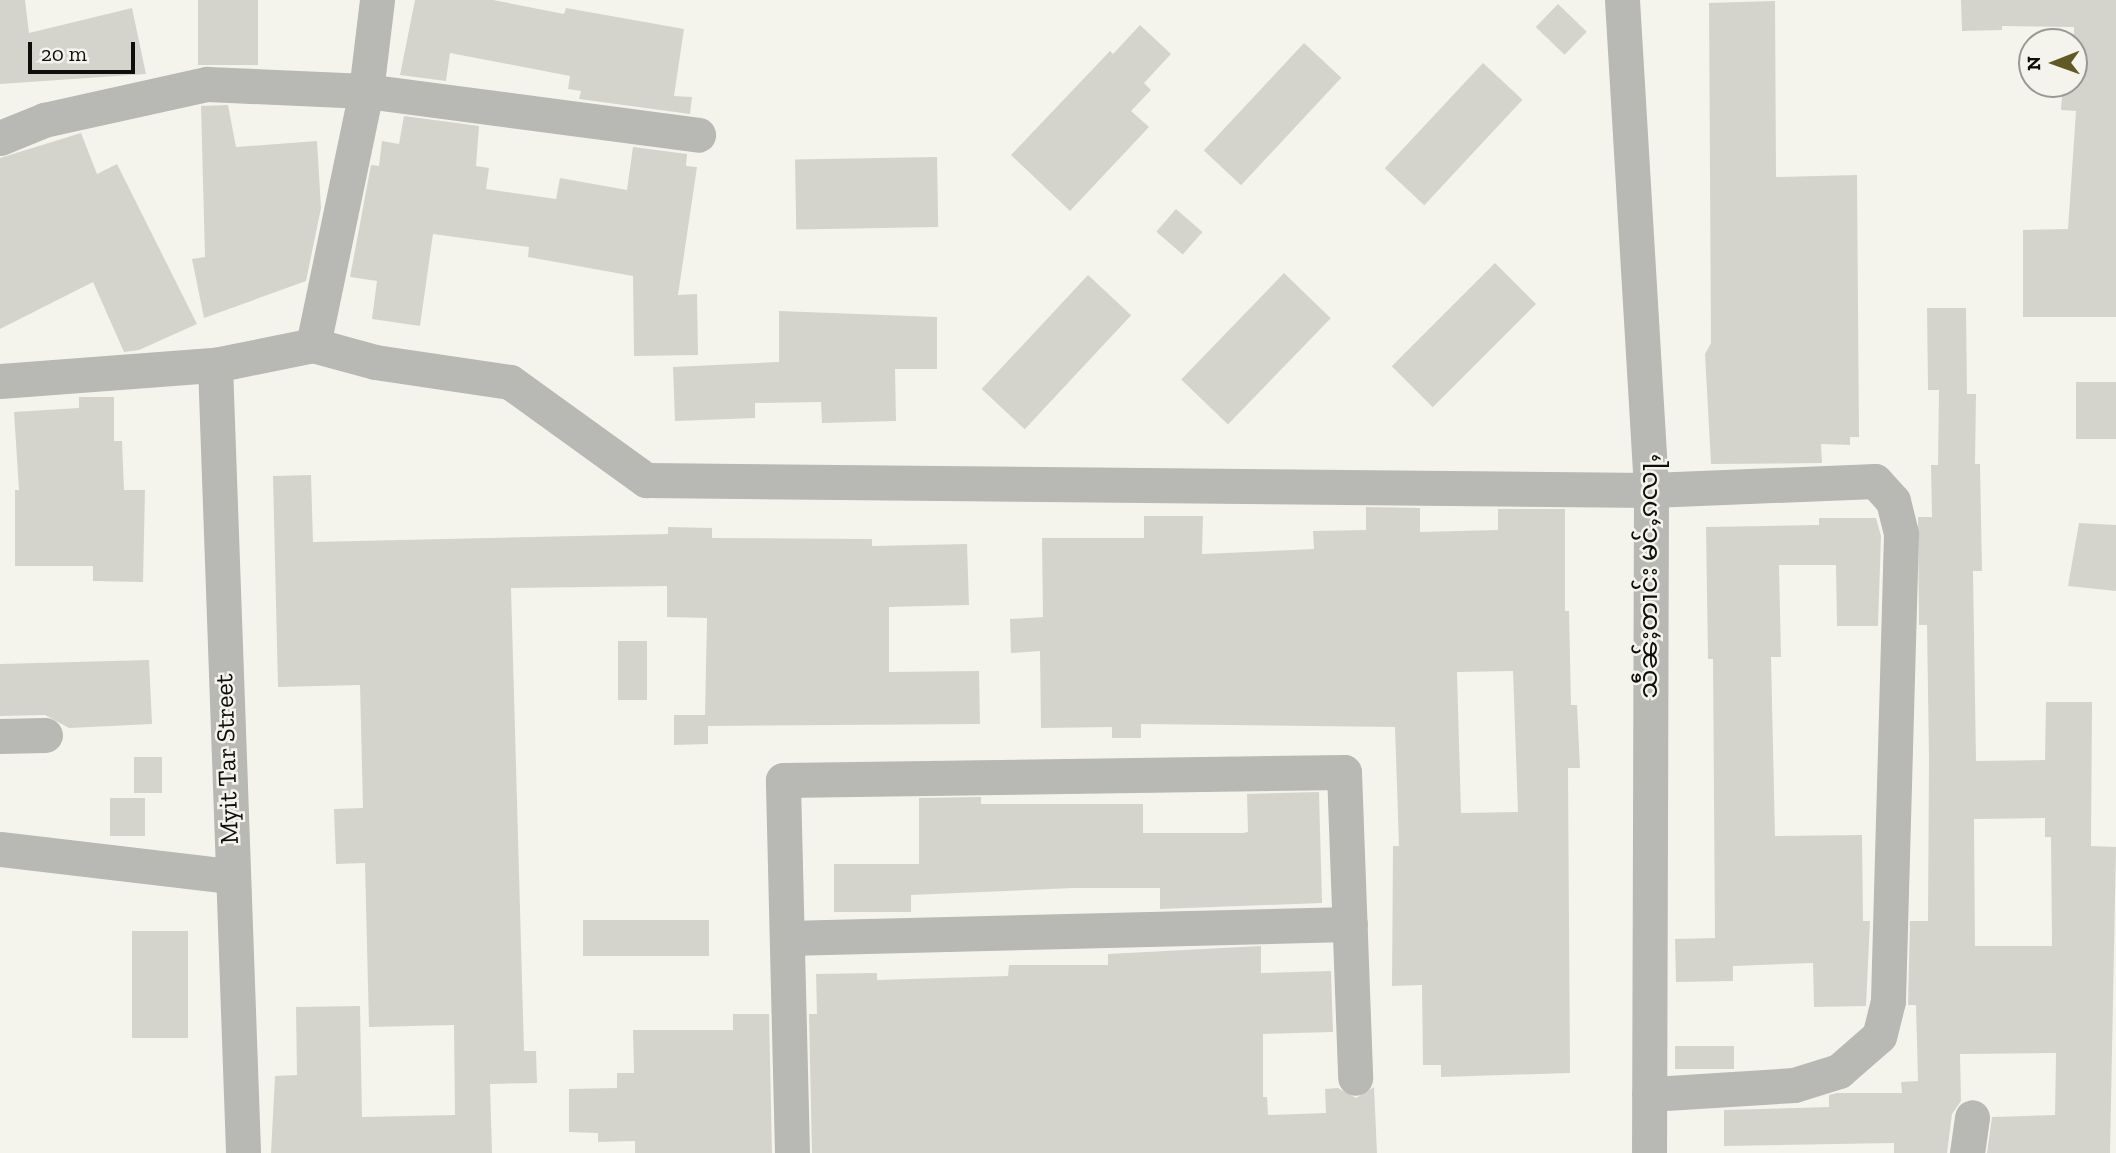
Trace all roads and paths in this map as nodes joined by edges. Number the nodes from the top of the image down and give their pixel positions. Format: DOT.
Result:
graph roads {
  1 [pos="377,0"];
  2 [pos="1622,0"];
  3 [pos="366,91"];
  4 [pos="698,135"];
  5 [pos="0,138"];
  6 [pos="313,345"];
  7 [pos="215,365"];
  8 [pos="0,381"];
  9 [pos="1651,490"];
  10 [pos="46,735"];
  11 [pos="0,736"];
  12 [pos="0,849"];
  13 [pos="230,876"];
  14 [pos="1350,925"];
  15 [pos="787,938"];
  16 [pos="1356,1078"];
  17 [pos="1649,1094"];
  18 [pos="1972,1117"];
  19 [pos="243,1153"];
  20 [pos="792,1153"];
  21 [pos="1649,1153"];
  22 [pos="1967,1153"];
  1 -- 3 [label="street"];
  2 -- 9 [label="street, သဵၼ်ႈတၢင်း မင်ႇၵလႃႇ"];
  3 -- 4 [label="street"];
  3 -- 5 [label="street"];
  3 -- 6 [label="street"];
  6 -- 7 [label="street"];
  6 -- 9 [label="street"];
  7 -- 8 [label="street"];
  7 -- 13 [label="street, Myit Tar Street"];
  9 -- 17 [label="street, သဵၼ်ႈတၢင်း မင်ႇၵလႃႇ"];
  9 -- 17 [label="street"];
  10 -- 11 [label="street"];
  12 -- 13 [label="street"];
  13 -- 19 [label="street, Myit Tar Street"];
  14 -- 15 [label="street"];
  14 -- 15 [label="street"];
  14 -- 16 [label="street"];
  15 -- 20 [label="street"];
  17 -- 21 [label="street, သဵၼ်ႈတၢင်း မင်ႇၵလႃႇ"];
  18 -- 22 [label="street"];
}
